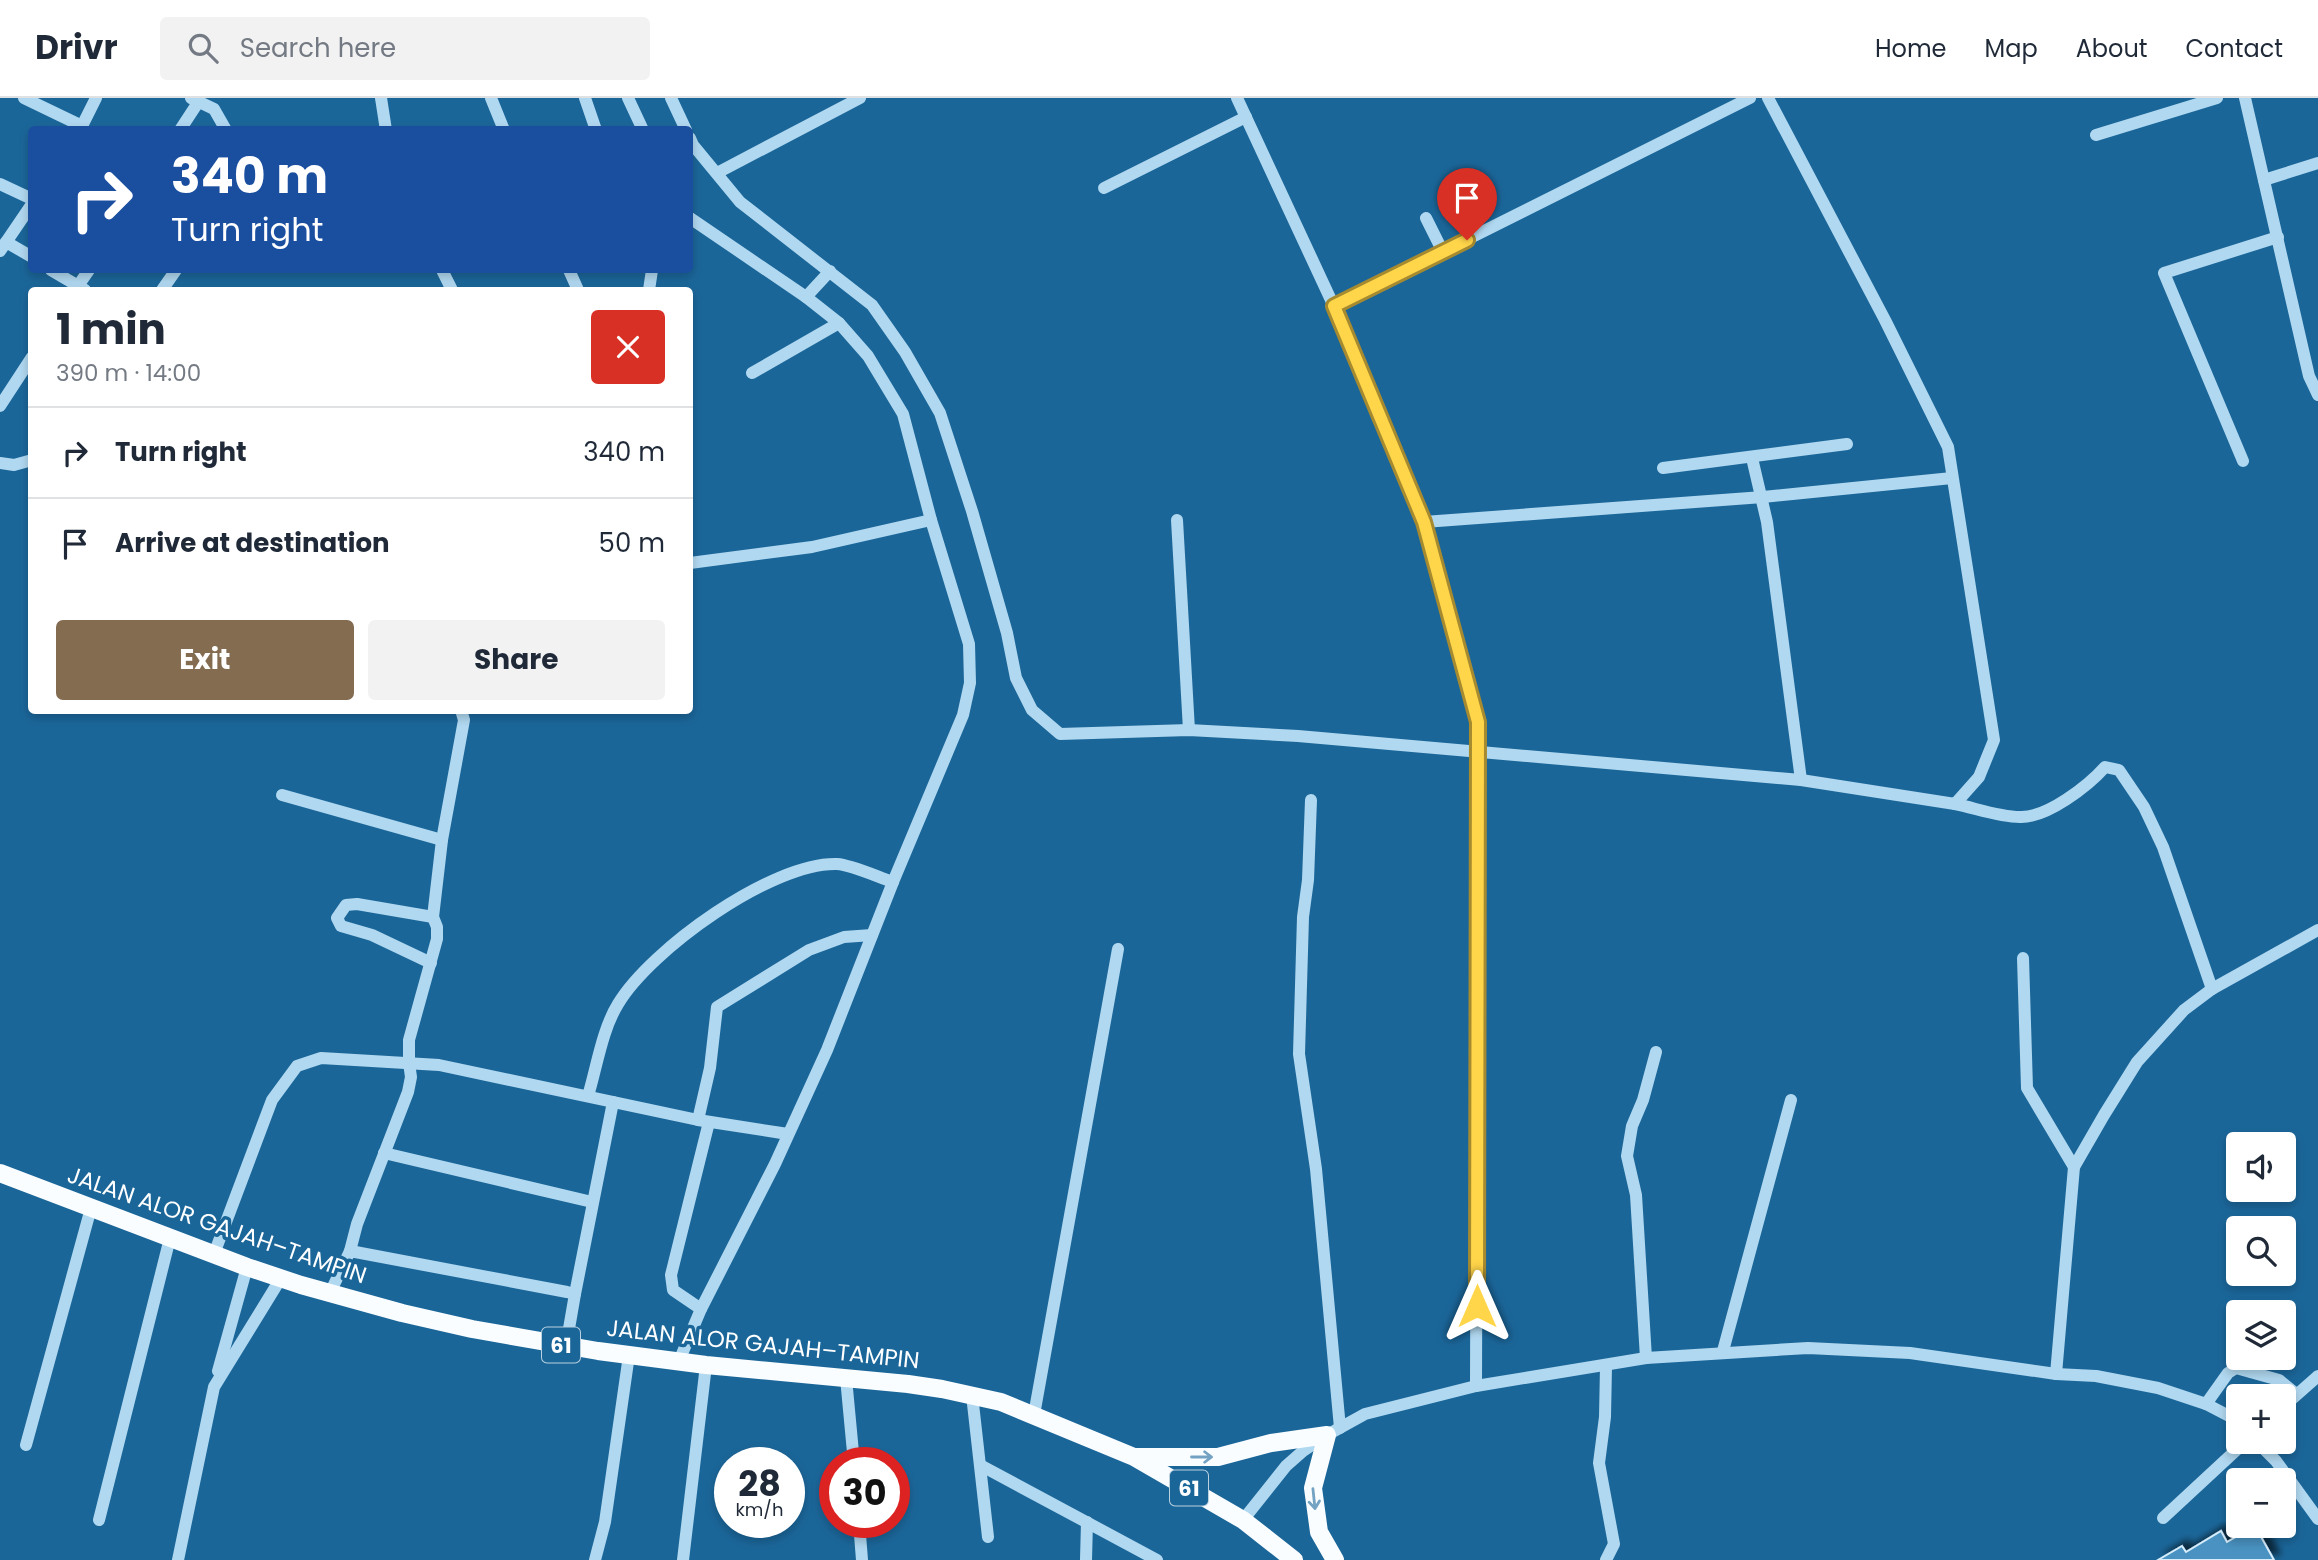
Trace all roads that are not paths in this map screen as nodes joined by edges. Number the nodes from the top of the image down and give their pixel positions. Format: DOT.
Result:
graph roads {
  1 [pos="24,98"];
  2 [pos="96,98"];
  3 [pos="381,98"];
  4 [pos="491,98"];
  5 [pos="585,98"];
  6 [pos="628,98"];
  7 [pos="671,98"];
  8 [pos="860,98"];
  9 [pos="1237,98"];
  10 [pos="1750,98"];
  11 [pos="1769,98"];
  12 [pos="2217,98"];
  13 [pos="2245,98"];
  14 [pos="195,100"];
  15 [pos="1246,117"];
  16 [pos="79,126"];
  17 [pos="82,126"];
  18 [pos="182,126"];
  19 [pos="224,126"];
  20 [pos="385,126"];
  21 [pos="502,126"];
  22 [pos="595,126"];
  23 [pos="641,126"];
  24 [pos="684,126"];
  25 [pos="2096,135"];
  26 [pos="693,145"];
  27 [pos="2318,163"];
  28 [pos="717,173"];
  29 [pos="2263,180"];
  30 [pos="0,184"];
  31 [pos="1104,188"];
  32 [pos="28,197"];
  33 [pos="28,210"];
  34 [pos="1426,218"];
  35 [pos="693,220"];
  36 [pos="2278,237"];
  37 [pos="3,247"];
  38 [pos="1443,252"];
  39 [pos="28,256"];
  40 [pos="830,271"];
  41 [pos="55,273"];
  42 [pos="76,287"];
  43 [pos="806,297"];
  44 [pos="1334,306"];
  45 [pos="839,323"];
  46 [pos="28,363"];
  47 [pos="752,373"];
  48 [pos="2318,395"];
  49 [pos="0,406"];
  50 [pos="1847,444"];
  51 [pos="1752,458"];
  52 [pos="28,461"];
  53 [pos="2243,461"];
  54 [pos="0,463"];
  55 [pos="1662,468"];
  56 [pos="1952,478"];
  57 [pos="1763,497"];
  58 [pos="931,520"];
  59 [pos="1177,520"];
  60 [pos="1424,522"];
  61 [pos="693,563"];
  62 [pos="462,714"];
  63 [pos="1189,730"];
  64 [pos="1478,754"];
  65 [pos="1801,780"];
  66 [pos="282,795"];
  67 [pos="1311,800"];
  68 [pos="1955,804"];
  69 [pos="442,840"];
  70 [pos="893,882"];
  71 [pos="433,917"];
  72 [pos="2318,930"];
  73 [pos="872,935"];
  74 [pos="1118,949"];
  75 [pos="2023,958"];
  76 [pos="431,963"];
  77 [pos="2212,989"];
  78 [pos="1656,1052"];
  79 [pos="409,1063"];
  80 [pos="588,1096"];
  81 [pos="1791,1100"];
  82 [pos="613,1102"];
  83 [pos="704,1121"];
  84 [pos="788,1134"];
  85 [pos="384,1153"];
  86 [pos="2074,1167"];
  87 [pos="0,1173"];
  88 [pos="592,1202"];
  89 [pos="91,1208"];
  90 [pos="170,1238"];
  91 [pos="350,1251"];
  92 [pos="214,1254"];
  93 [pos="247,1267"];
  94 [pos="281,1278"];
  95 [pos="330,1293"];
  96 [pos="575,1294"];
  97 [pos="701,1309"];
  98 [pos="566,1346"];
  99 [pos="1723,1351"];
  100 [pos="629,1355"];
  101 [pos="1646,1358"];
  102 [pos="679,1361"];
  103 [pos="706,1365"];
  104 [pos="1605,1366"];
  105 [pos="2056,1374"];
  106 [pos="2318,1376"];
  107 [pos="846,1378"];
  108 [pos="1476,1386"];
  109 [pos="214,1387"];
  110 [pos="2297,1394"];
  111 [pos="972,1395"];
  112 [pos="2206,1404"];
  113 [pos="2226,1414"];
  114 [pos="1034,1415"];
  115 [pos="1333,1431"];
  116 [pos="26,1445"];
  117 [pos="852,1447"];
  118 [pos="2232,1454"];
  119 [pos="2269,1454"];
  120 [pos="1134,1457"];
  121 [pos="980,1465"];
  122 [pos="2163,1518"];
  123 [pos="2318,1519"];
  124 [pos="99,1520"];
  125 [pos="1243,1520"];
  126 [pos="1087,1522"];
  127 [pos="988,1536"];
  128 [pos="860,1538"];
  129 [pos="178,1560"];
  130 [pos="595,1560"];
  131 [pos="683,1560"];
  132 [pos="862,1560"];
  133 [pos="1086,1560"];
  134 [pos="1157,1560"];
  135 [pos="1294,1560"];
  136 [pos="1335,1560"];
  137 [pos="1606,1560"];
  1 -- 16 [label="street"];
  2 -- 17 [label="street"];
  3 -- 20 [label="street"];
  4 -- 21 [label="street"];
  5 -- 22 [label="street"];
  6 -- 23 [label="street"];
  7 -- 24 [label="street"];
  8 -- 28 [label="street"];
  9 -- 15 [label="street"];
  10 -- 38 [label="street"];
  11 -- 56 [label="street"];
  12 -- 25 [label="street"];
  13 -- 29 [label="street"];
  14 -- 18 [label="street"];
  14 -- 19 [label="street"];
  15 -- 31 [label="street"];
  15 -- 44 [label="street"];
  26 -- 28 [label="street"];
  27 -- 29 [label="street"];
  28 -- 40 [label="street"];
  29 -- 36 [label="street"];
  30 -- 32 [label="street"];
  33 -- 37 [label="street"];
  34 -- 38 [label="street"];
  35 -- 43 [label="street"];
  36 -- 48 [label="street"];
  36 -- 53 [label="street"];
  37 -- 39 [label="street"];
  38 -- 44 [label="street"];
  40 -- 43 [label="street"];
  40 -- 63 [label="street"];
  41 -- 42 [label="street"];
  43 -- 45 [label="street"];
  44 -- 60 [label="street"];
  45 -- 47 [label="street"];
  45 -- 58 [label="street"];
  46 -- 49 [label="street"];
  50 -- 51 [label="street"];
  51 -- 55 [label="street"];
  51 -- 57 [label="street"];
  52 -- 54 [label="street"];
  56 -- 57 [label="street"];
  56 -- 68 [label="street"];
  57 -- 60 [label="street"];
  57 -- 65 [label="street"];
  58 -- 61 [label="street"];
  58 -- 70 [label="street"];
  59 -- 63 [label="street"];
  60 -- 64 [label="street"];
  62 -- 69 [label="street"];
  63 -- 64 [label="street"];
  64 -- 65 [label="street"];
  64 -- 108 [label="street"];
  65 -- 68 [label="street"];
  66 -- 69 [label="street"];
  67 -- 115 [label="street"];
  68 -- 77 [label="street"];
  69 -- 71 [label="street"];
  70 -- 73 [label="street"];
  70 -- 80 [label="street"];
  71 -- 76 [label="street"];
  71 -- 76 [label="street"];
  72 -- 77 [label="street"];
  73 -- 83 [label="street"];
  73 -- 84 [label="street"];
  74 -- 114 [label="street"];
  75 -- 86 [label="street"];
  76 -- 79 [label="street"];
  77 -- 86 [label="street"];
  78 -- 101 [label="street"];
  79 -- 80 [label="street"];
  79 -- 85 [label="street"];
  79 -- 92 [label="street"];
  80 -- 82 [label="street"];
  81 -- 99 [label="street"];
  82 -- 83 [label="street"];
  82 -- 88 [label="street"];
  83 -- 84 [label="street"];
  83 -- 97 [label="street"];
  84 -- 97 [label="street"];
  85 -- 88 [label="street"];
  85 -- 91 [label="street"];
  86 -- 105 [label="street"];
  87 -- 89 [label="main road, JALAN ALOR GAJAH–TAMPIN / 61"];
  88 -- 96 [label="street"];
  89 -- 90 [label="main road, JALAN ALOR GAJAH–TAMPIN / 61"];
  89 -- 116 [label="street"];
  90 -- 92 [label="main road, JALAN ALOR GAJAH–TAMPIN / 61"];
  90 -- 124 [label="street"];
  91 -- 95 [label="street"];
  91 -- 96 [label="street"];
  92 -- 93 [label="main road, JALAN ALOR GAJAH–TAMPIN / 61"];
  93 -- 94 [label="main road, JALAN ALOR GAJAH–TAMPIN / 61"];
  93 -- 109 [label="street"];
  94 -- 95 [label="main road, JALAN ALOR GAJAH–TAMPIN / 61"];
  94 -- 109 [label="street"];
  95 -- 98 [label="main road, JALAN ALOR GAJAH–TAMPIN / 61"];
  96 -- 98 [label="street"];
  97 -- 102 [label="street"];
  98 -- 100 [label="main road, JALAN ALOR GAJAH–TAMPIN / 61"];
  99 -- 101 [label="street"];
  99 -- 105 [label="street"];
  100 -- 102 [label="main road, JALAN ALOR GAJAH–TAMPIN / 61"];
  100 -- 130 [label="street"];
  101 -- 104 [label="street"];
  102 -- 103 [label="main road, JALAN ALOR GAJAH–TAMPIN / 61"];
  103 -- 107 [label="main road, JALAN ALOR GAJAH–TAMPIN / 61"];
  103 -- 131 [label="street"];
  104 -- 108 [label="street"];
  104 -- 137 [label="street"];
  105 -- 112 [label="street"];
  106 -- 110 [label="street"];
  107 -- 111 [label="main road, JALAN ALOR GAJAH–TAMPIN / 61"];
  107 -- 117 [label="street"];
  108 -- 115 [label="street"];
  109 -- 129 [label="street"];
  110 -- 112 [label="street"];
  111 -- 114 [label="main road, JALAN ALOR GAJAH–TAMPIN / 61"];
  111 -- 121 [label="street"];
  112 -- 113 [label="street"];
  114 -- 120 [label="main road, JALAN ALOR GAJAH–TAMPIN / 61"];
  120 -- 115 [label="main road, one-way"];
  115 -- 125 [label="street"];
  115 -- 136 [label="main road, one-way"];
  118 -- 122 [label="street"];
  119 -- 123 [label="street"];
  120 -- 125 [label="main road, JALAN ALOR GAJAH–TAMPIN / 61"];
  121 -- 126 [label="street"];
  121 -- 127 [label="street"];
  125 -- 135 [label="main road, JALAN ALOR GAJAH–TAMPIN / 61"];
  126 -- 133 [label="street"];
  126 -- 134 [label="street"];
  128 -- 132 [label="street"];
}
